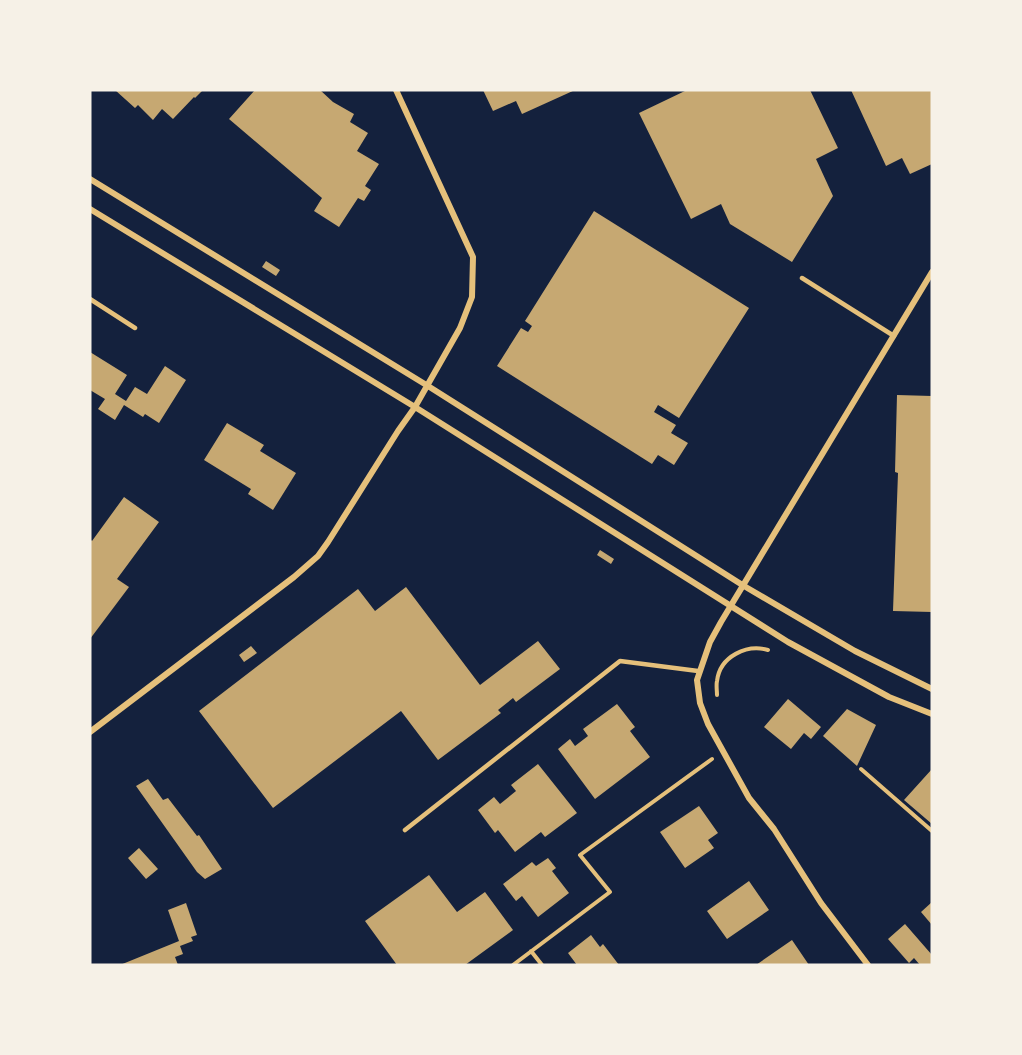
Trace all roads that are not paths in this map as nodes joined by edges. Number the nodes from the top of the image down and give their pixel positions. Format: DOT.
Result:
graph roads {
  1 [pos="396,90"];
  2 [pos="90,179"];
  3 [pos="90,209"];
  4 [pos="932,272"];
  5 [pos="802,278"];
  6 [pos="90,298"];
  7 [pos="135,328"];
  8 [pos="894,336"];
  9 [pos="428,386"];
  10 [pos="415,407"];
  11 [pos="744,586"];
  12 [pos="731,606"];
  13 [pos="698,671"];
  14 [pos="932,688"];
  15 [pos="932,714"];
  16 [pos="90,732"];
  17 [pos="405,831"];
  18 [pos="868,965"];
  1 -- 9 [label="street"];
  2 -- 9 [label="street"];
  3 -- 10 [label="street"];
  4 -- 8 [label="street"];
  5 -- 8 [label="lane"];
  6 -- 7 [label="lane"];
  8 -- 11 [label="street"];
  9 -- 10 [label="street"];
  9 -- 11 [label="street"];
  10 -- 12 [label="street"];
  10 -- 16 [label="street"];
  11 -- 12 [label="street"];
  11 -- 14 [label="street"];
  12 -- 13 [label="street"];
  12 -- 15 [label="street"];
  13 -- 17 [label="lane"];
  13 -- 18 [label="street"];
}
